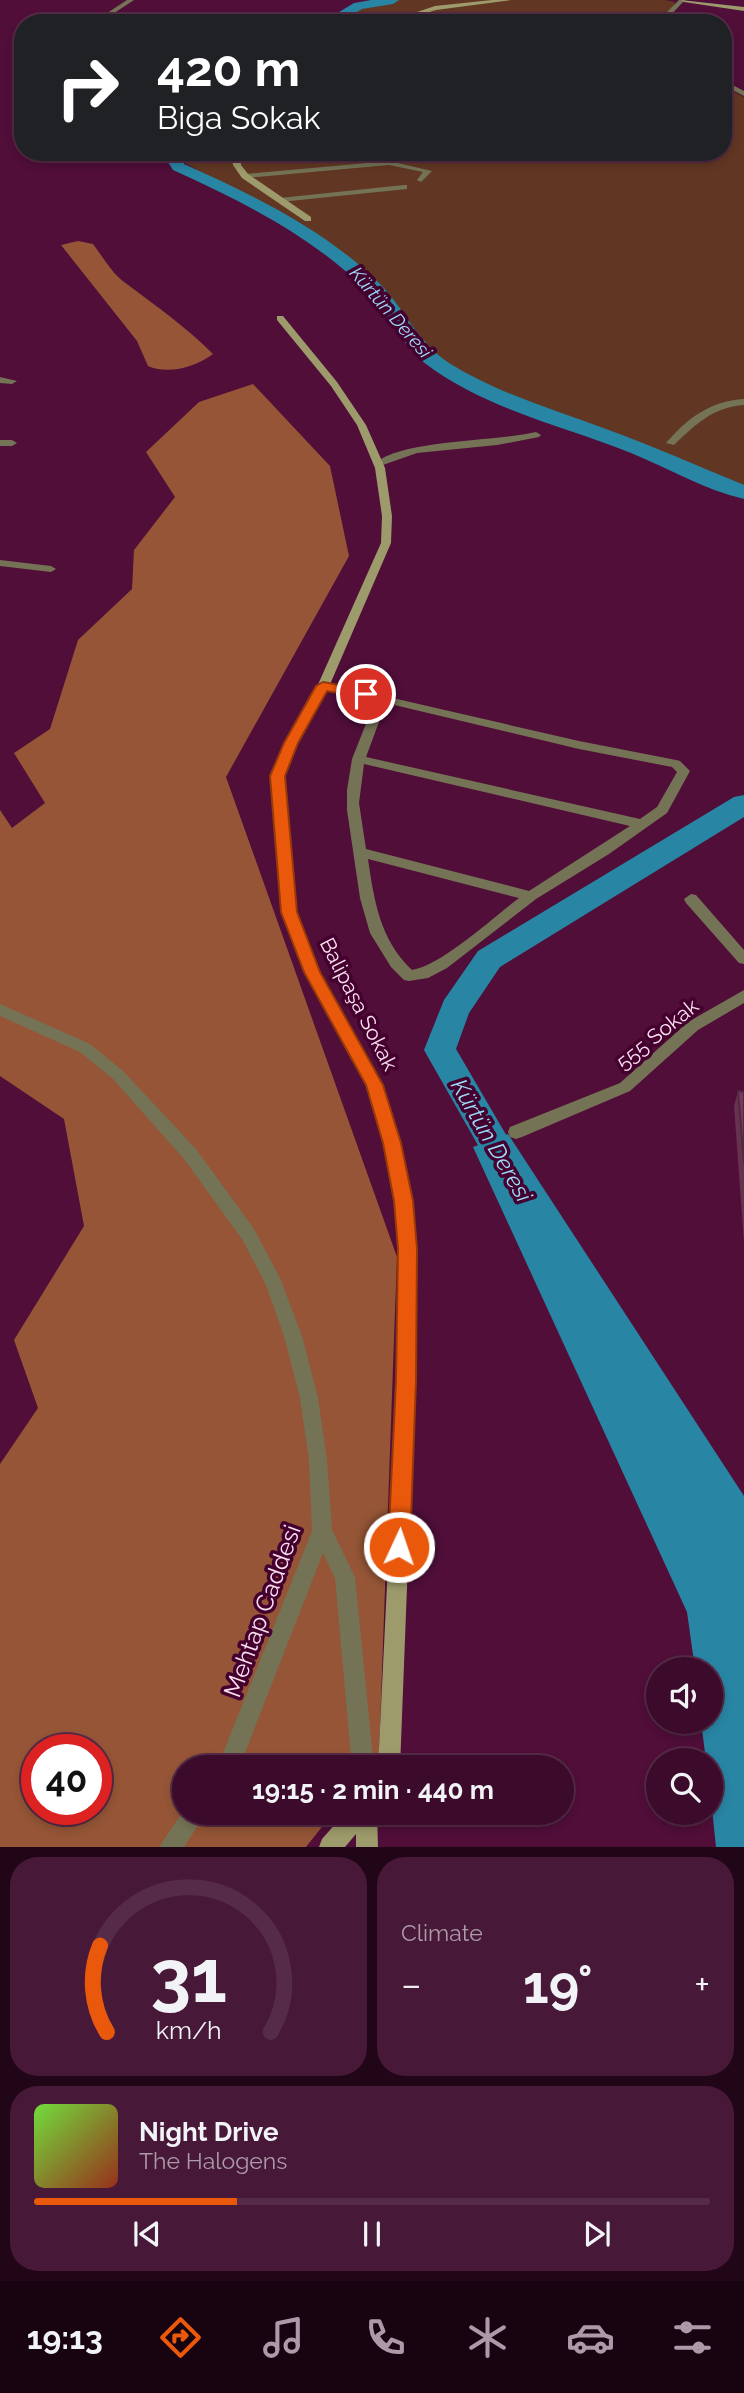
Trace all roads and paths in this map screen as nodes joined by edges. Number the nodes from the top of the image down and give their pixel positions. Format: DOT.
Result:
graph roads {
  1 [pos="131,0"];
  2 [pos="508,0"];
  3 [pos="683,0"];
  4 [pos="744,9"];
  5 [pos="109,14"];
  6 [pos="416,14"];
  7 [pos="668,14"];
  8 [pos="237,161"];
  9 [pos="245,176"];
  10 [pos="421,180"];
  11 [pos="404,187"];
  12 [pos="280,200"];
  13 [pos="308,219"];
  14 [pos="280,318"];
  15 [pos="0,380"];
  16 [pos="12,381"];
  17 [pos="744,402"];
  18 [pos="536,435"];
  19 [pos="0,443"];
  20 [pos="12,443"];
  21 [pos="671,443"];
  22 [pos="380,463"];
  23 [pos="0,564"];
  24 [pos="51,569"];
  25 [pos="323,686"];
  26 [pos="382,698"];
  27 [pos="358,760"];
  28 [pos="640,824"];
  29 [pos="360,852"];
  30 [pos="531,896"];
  31 [pos="691,899"];
  32 [pos="744,959"];
  33 [pos="744,996"];
  34 [pos="0,1010"];
  35 [pos="516,1132"];
  36 [pos="322,1531"];
  37 [pos="233,1755"];
  38 [pos="362,1755"];
  39 [pos="390,1755"];
  40 [pos="186,1825"];
  41 [pos="349,1825"];
  42 [pos="366,1825"];
  43 [pos="170,1847"];
  44 [pos="330,1847"];
  45 [pos="367,1847"];
  1 -- 5 [label="street"];
  2 -- 6 [label="street"];
  3 -- 4 [label="street"];
  3 -- 7 [label="street"];
  8 -- 9 [label="street"];
  9 -- 10 [label="street"];
  9 -- 12 [label="street"];
  11 -- 12 [label="street"];
  12 -- 13 [label="street"];
  14 -- 22 [label="street, Balipaşa Sokak"];
  15 -- 16 [label="street"];
  17 -- 21 [label="street"];
  18 -- 22 [label="street"];
  19 -- 20 [label="street"];
  22 -- 25 [label="street, Balipaşa Sokak"];
  23 -- 24 [label="street"];
  25 -- 26 [label="street"];
  25 -- 39 [label="street, Balipaşa Sokak"];
  26 -- 27 [label="street"];
  26 -- 28 [label="street"];
  27 -- 28 [label="street"];
  27 -- 29 [label="street"];
  28 -- 30 [label="street"];
  29 -- 30 [label="street"];
  29 -- 30 [label="street"];
  31 -- 32 [label="street"];
  33 -- 35 [label="street, 555 Sokak"];
  34 -- 36 [label="street, Mehtap Caddesi"];
  36 -- 37 [label="street, Mehtap Caddesi"];
  36 -- 38 [label="street"];
  40 -- 43 [label="street"];
  41 -- 44 [label="street"];
  42 -- 45 [label="street"];
}
